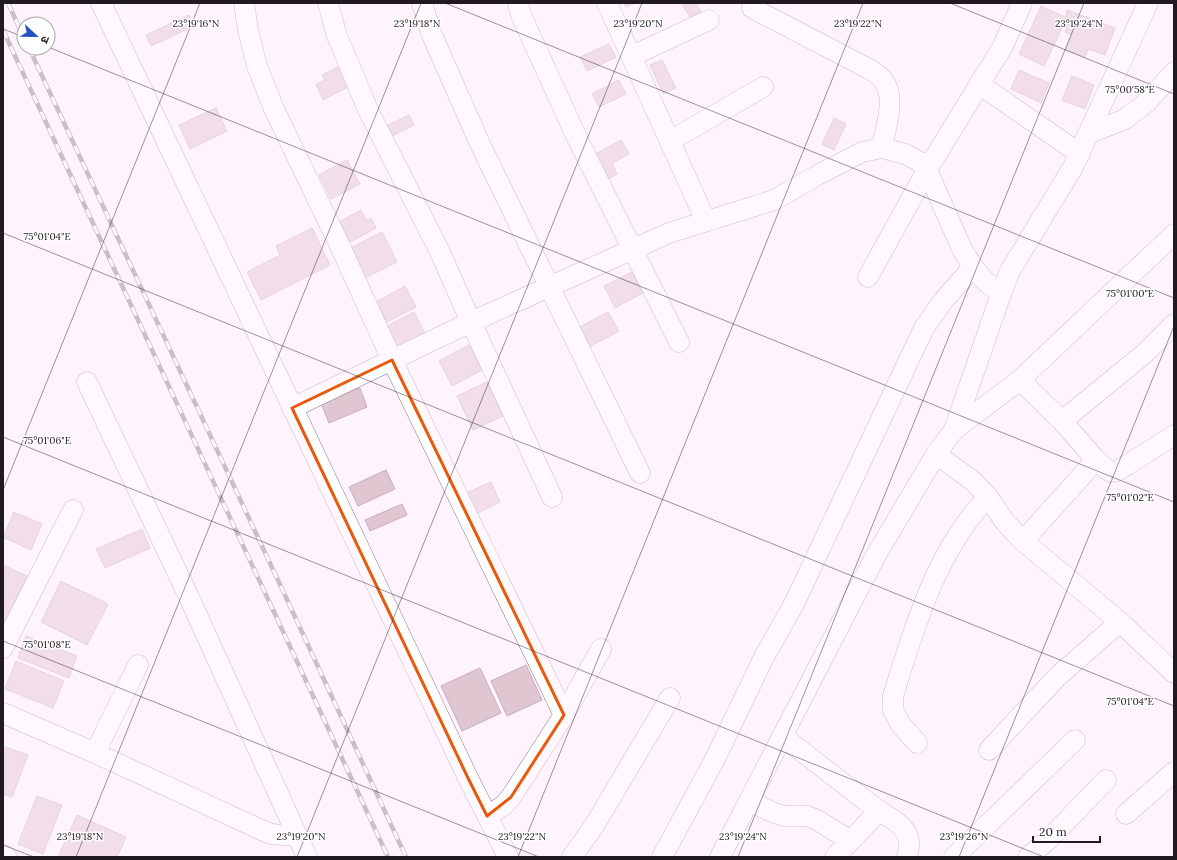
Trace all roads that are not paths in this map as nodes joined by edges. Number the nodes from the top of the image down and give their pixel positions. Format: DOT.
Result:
graph roads {
  1 [pos="101,3"];
  2 [pos="244,3"];
  3 [pos="328,3"];
  4 [pos="422,3"];
  5 [pos="518,3"];
  6 [pos="607,3"];
  7 [pos="1022,3"];
  8 [pos="1148,3"];
  9 [pos="752,8"];
  10 [pos="709,20"];
  11 [pos="632,56"];
  12 [pos="1174,72"];
  13 [pos="979,84"];
  14 [pos="763,87"];
  15 [pos="1088,134"];
  16 [pos="670,142"];
  17 [pos="882,148"];
  18 [pos="1080,154"];
  19 [pos="927,170"];
  20 [pos="706,221"];
  21 [pos="1174,234"];
  22 [pos="632,250"];
  23 [pos="973,267"];
  24 [pos="868,276"];
  25 [pos="550,286"];
  26 [pos="1001,294"];
  27 [pos="471,322"];
  28 [pos="1174,324"];
  29 [pos="679,342"];
  30 [pos="392,360"];
  31 [pos="1020,380"];
  32 [pos="87,382"];
  33 [pos="292,408"];
  34 [pos="1062,421"];
  35 [pos="954,430"];
  36 [pos="1174,435"];
  37 [pos="936,454"];
  38 [pos="1101,464"];
  39 [pos="640,473"];
  40 [pos="552,497"];
  41 [pos="988,497"];
  42 [pos="73,510"];
  43 [pos="1023,541"];
  44 [pos="1120,622"];
  45 [pos="3,648"];
  46 [pos="601,649"];
  47 [pos="138,665"];
  48 [pos="1174,673"];
  49 [pos="670,698"];
  50 [pos="3,713"];
  51 [pos="564,715"];
  52 [pos="782,736"];
  53 [pos="1074,740"];
  54 [pos="917,744"];
  55 [pos="989,750"];
  56 [pos="96,753"];
  57 [pos="1174,772"];
  58 [pos="1106,780"];
  59 [pos="750,801"];
  60 [pos="879,811"];
  61 [pos="1126,814"];
  62 [pos="487,816"];
  63 [pos="297,836"];
  64 [pos="851,841"];
  65 [pos="3,855"];
  66 [pos="7,857"];
  67 [pos="307,857"];
  68 [pos="508,857"];
  69 [pos="572,857"];
  70 [pos="662,857"];
  71 [pos="720,857"];
  72 [pos="835,857"];
  73 [pos="907,857"];
  74 [pos="954,857"];
  75 [pos="1028,857"];
  1 -- 33 [label="street"];
  2 -- 30 [label="street"];
  3 -- 27 [label="street"];
  4 -- 25 [label="street"];
  5 -- 22 [label="street"];
  6 -- 11 [label="street"];
  7 -- 13 [label="street"];
  8 -- 15 [label="street"];
  9 -- 17 [label="street"];
  10 -- 11 [label="street"];
  11 -- 16 [label="street"];
  12 -- 15 [label="street"];
  13 -- 18 [label="street"];
  13 -- 19 [label="street"];
  14 -- 16 [label="street"];
  15 -- 18 [label="street"];
  16 -- 20 [label="street"];
  17 -- 19 [label="street"];
  17 -- 20 [label="street"];
  18 -- 26 [label="street"];
  19 -- 23 [label="street"];
  19 -- 24 [label="street"];
  20 -- 22 [label="street"];
  21 -- 31 [label="street"];
  22 -- 25 [label="street"];
  22 -- 29 [label="street"];
  23 -- 26 [label="street"];
  23 -- 70 [label="street"];
  25 -- 27 [label="street"];
  25 -- 39 [label="street"];
  26 -- 35 [label="street"];
  27 -- 30 [label="street"];
  27 -- 40 [label="street"];
  28 -- 34 [label="street"];
  30 -- 33 [label="street"];
  30 -- 51 [label="street"];
  31 -- 34 [label="street"];
  31 -- 35 [label="street"];
  32 -- 63 [label="street"];
  33 -- 62 [label="street"];
  34 -- 38 [label="street"];
  35 -- 37 [label="street"];
  36 -- 38 [label="street"];
  37 -- 41 [label="street"];
  37 -- 52 [label="street"];
  38 -- 43 [label="street"];
  41 -- 43 [label="street"];
  41 -- 54 [label="street"];
  42 -- 45 [label="street"];
  43 -- 44 [label="street"];
  44 -- 48 [label="street"];
  44 -- 55 [label="street"];
  46 -- 51 [label="street"];
  47 -- 56 [label="street"];
  49 -- 69 [label="street"];
  50 -- 56 [label="street"];
  51 -- 62 [label="street"];
  52 -- 59 [label="street"];
  52 -- 60 [label="street"];
  53 -- 74 [label="street"];
  56 -- 63 [label="street"];
  57 -- 61 [label="street"];
  58 -- 75 [label="street"];
  59 -- 64 [label="street"];
  59 -- 71 [label="street"];
  60 -- 64 [label="street"];
  60 -- 73 [label="street"];
  62 -- 68 [label="street"];
  63 -- 67 [label="street"];
  64 -- 72 [label="street"];
  65 -- 66 [label="street"];
}
